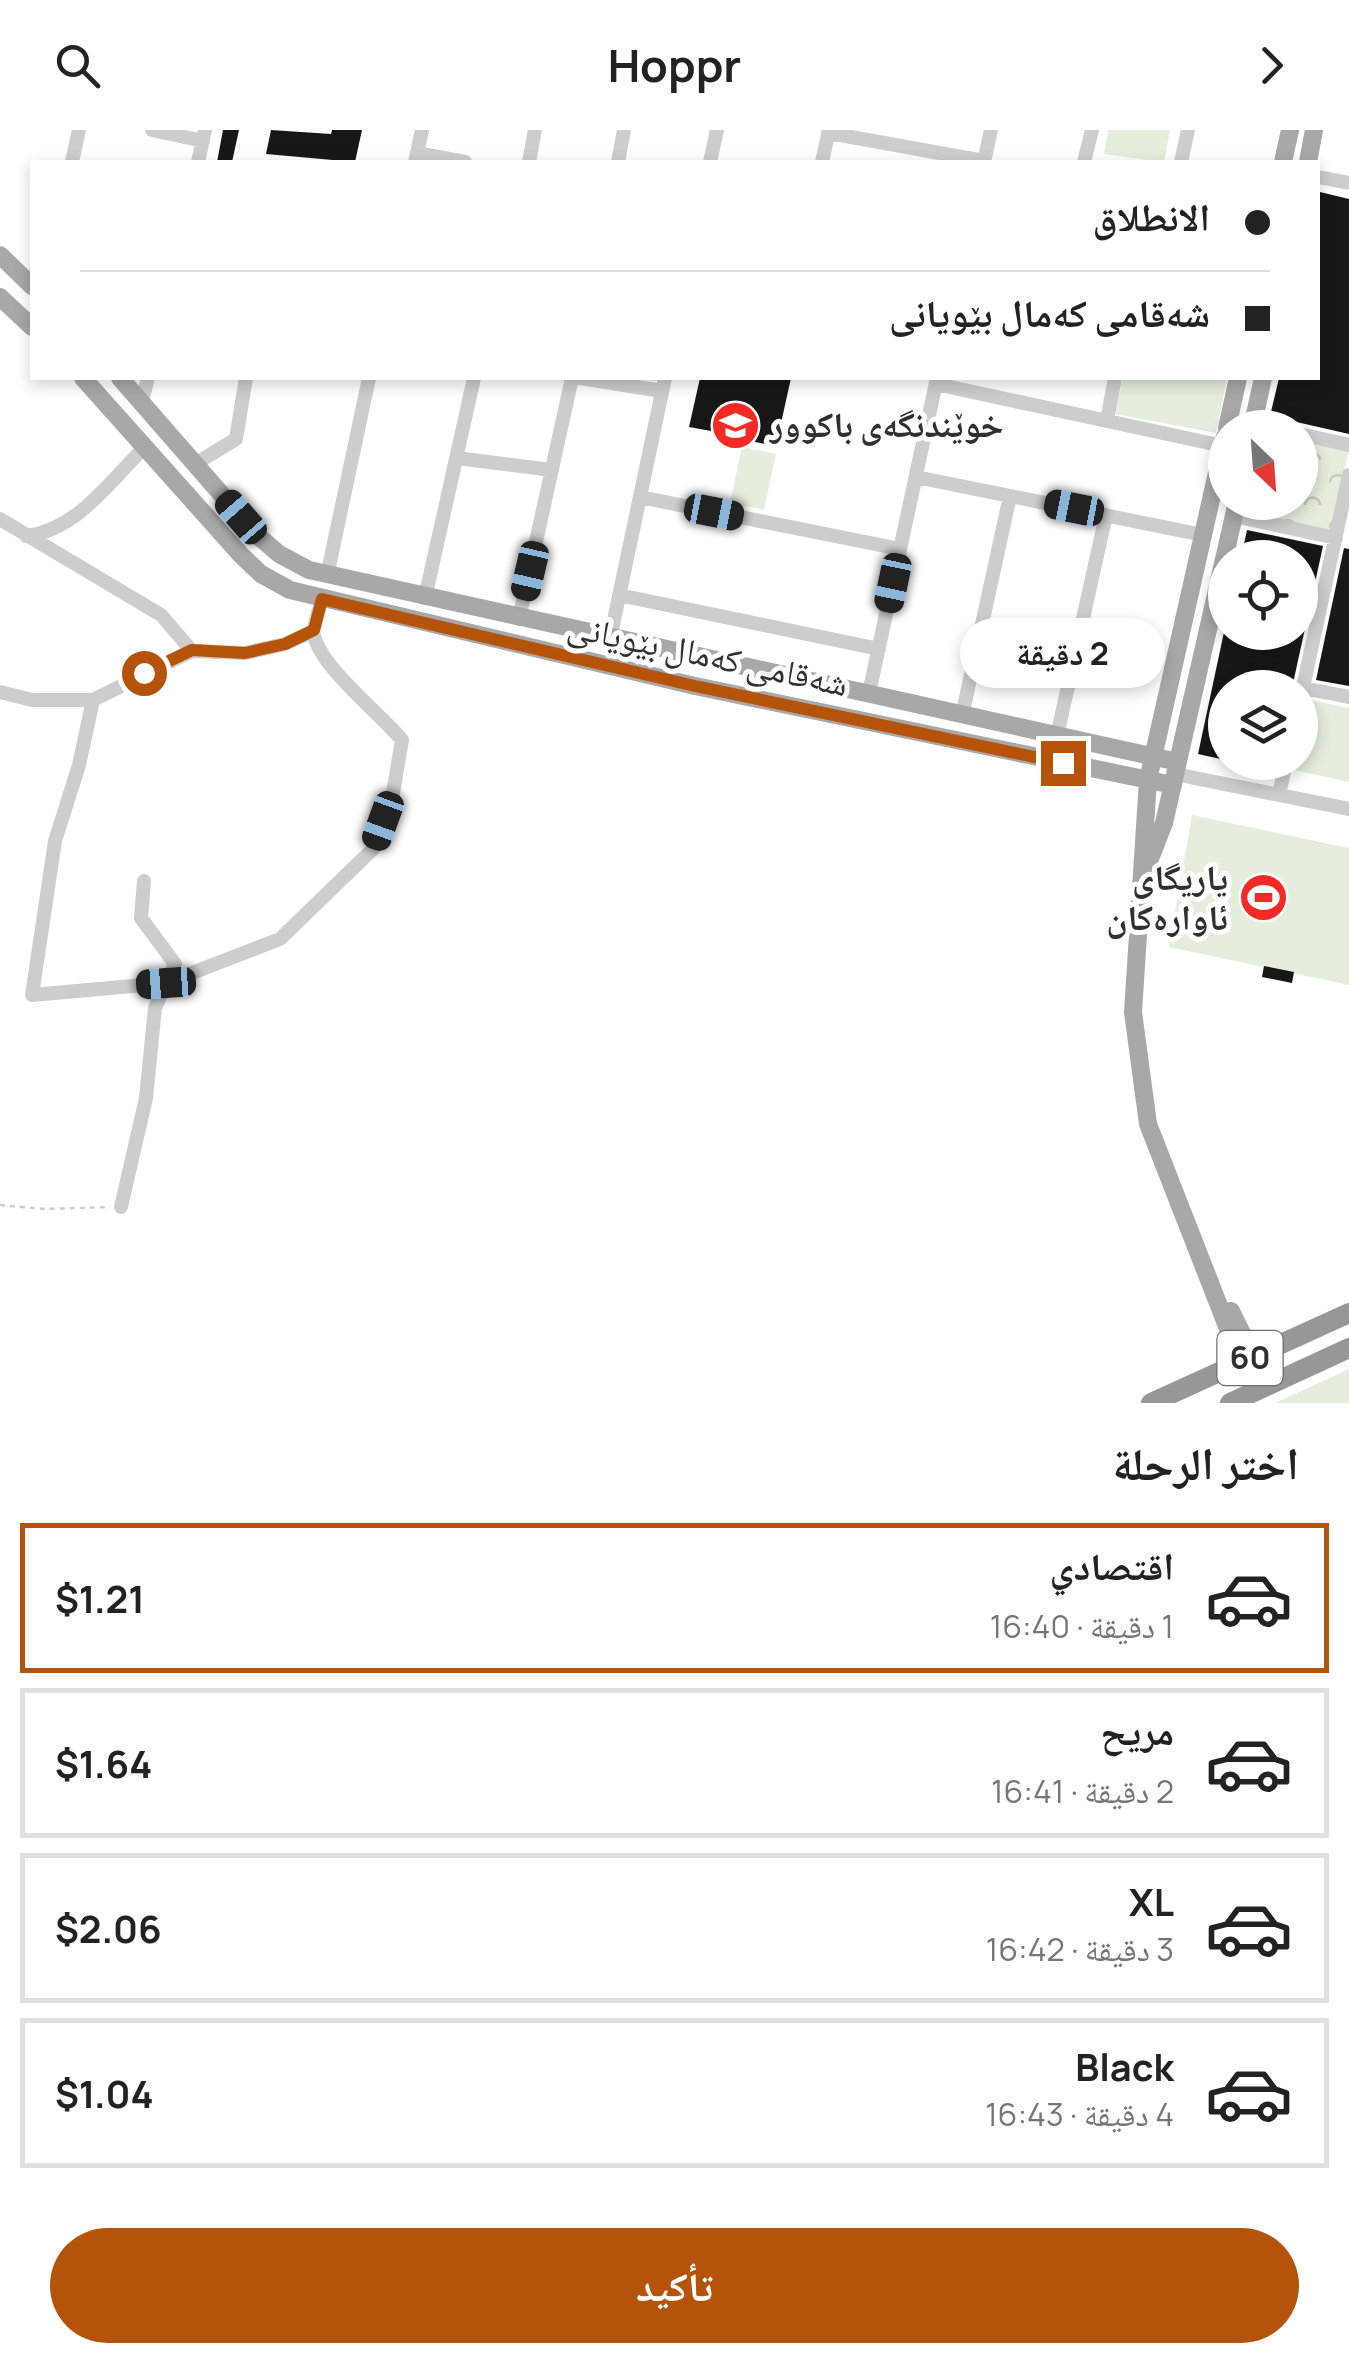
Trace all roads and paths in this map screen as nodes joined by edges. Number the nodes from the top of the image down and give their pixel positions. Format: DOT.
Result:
graph roads {
  1 [pos="79,130"];
  2 [pos="152,130"];
  3 [pos="422,130"];
  4 [pos="535,130"];
  5 [pos="624,130"];
  6 [pos="717,130"];
  7 [pos="991,130"];
  8 [pos="1092,130"];
  9 [pos="1188,130"];
  10 [pos="1290,130"];
  11 [pos="1314,130"];
  12 [pos="829,131"];
  13 [pos="204,135"];
  14 [pos="416,158"];
  15 [pos="72,160"];
  16 [pos="198,160"];
  17 [pos="529,160"];
  18 [pos="618,160"];
  19 [pos="710,160"];
  20 [pos="822,160"];
  21 [pos="974,160"];
  22 [pos="984,160"];
  23 [pos="1084,160"];
  24 [pos="1181,160"];
  25 [pos="1283,160"];
  26 [pos="1308,160"];
  27 [pos="1320,177"];
  28 [pos="1349,183"];
  29 [pos="0,255"];
  30 [pos="30,284"];
  31 [pos="30,297"];
  32 [pos="0,298"];
  33 [pos="18,314"];
  34 [pos="30,325"];
  35 [pos="85,380"];
  36 [pos="122,380"];
  37 [pos="147,380"];
  38 [pos="246,380"];
  39 [pos="369,380"];
  40 [pos="474,380"];
  41 [pos="572,380"];
  42 [pos="608,380"];
  43 [pos="1115,380"];
  44 [pos="1238,380"];
  45 [pos="1263,380"];
  46 [pos="937,381"];
  47 [pos="664,384"];
  48 [pos="142,401"];
  49 [pos="1231,410"];
  50 [pos="1260,410"];
  51 [pos="1108,420"];
  52 [pos="1208,435"];
  53 [pos="1318,438"];
  54 [pos="1349,444"];
  55 [pos="143,449"];
  56 [pos="457,458"];
  57 [pos="195,464"];
  58 [pos="552,470"];
  59 [pos="1349,474"];
  60 [pos="916,478"];
  61 [pos="1347,493"];
  62 [pos="1010,496"];
  63 [pos="640,497"];
  64 [pos="1208,513"];
  65 [pos="1106,515"];
  66 [pos="0,518"];
  67 [pos="1233,520"];
  68 [pos="1273,520"];
  69 [pos="1203,535"];
  70 [pos="26,536"];
  71 [pos="1336,538"];
  72 [pos="900,549"];
  73 [pos="327,576"];
  74 [pos="619,596"];
  75 [pos="425,598"];
  76 [pos="322,599"];
  77 [pos="484,611"];
  78 [pos="519,619"];
  79 [pos="314,630"];
  80 [pos="478,638"];
  81 [pos="610,638"];
  82 [pos="192,650"];
  83 [pos="878,650"];
  84 [pos="1306,670"];
  85 [pos="0,692"];
  86 [pos="869,693"];
  87 [pos="1318,695"];
  88 [pos="1349,697"];
  89 [pos="93,700"];
  90 [pos="962,716"];
  91 [pos="1057,736"];
  92 [pos="1116,750"];
  93 [pos="1152,756"];
  94 [pos="1104,770"];
  95 [pos="1175,774"];
  96 [pos="1148,780"];
  97 [pos="1282,780"];
  98 [pos="1279,795"];
  99 [pos="1349,809"];
  100 [pos="1143,830"];
  101 [pos="1143,874"];
  102 [pos="144,881"];
  103 [pos="166,983"];
  104 [pos="0,1204"];
  105 [pos="121,1206"];
  106 [pos="1349,1313"];
  107 [pos="1349,1348"];
  108 [pos="1247,1359"];
  109 [pos="1151,1403"];
  110 [pos="1230,1403"];
  1 -- 15 [label="street"];
  2 -- 13 [label="street"];
  3 -- 14 [label="street"];
  4 -- 17 [label="street"];
  5 -- 18 [label="street"];
  6 -- 19 [label="street"];
  7 -- 22 [label="street"];
  8 -- 23 [label="street"];
  9 -- 24 [label="street"];
  10 -- 25 [label="main road"];
  11 -- 26 [label="main road"];
  12 -- 20 [label="street"];
  12 -- 21 [label="street"];
  13 -- 16 [label="street"];
  27 -- 28 [label="street"];
  29 -- 30 [label="main road"];
  31 -- 33 [label="main road"];
  32 -- 33 [label="main road"];
  33 -- 34 [label="main road"];
  35 -- 55 [label="main road, شەقامی کەمال بێویانی"];
  36 -- 48 [label="main road, شەقامی کەمال بێویانی"];
  37 -- 48 [label="street"];
  38 -- 57 [label="street"];
  39 -- 73 [label="street"];
  40 -- 56 [label="street"];
  41 -- 58 [label="street"];
  42 -- 47 [label="street"];
  43 -- 51 [label="street"];
  44 -- 49 [label="main road"];
  45 -- 50 [label="main road"];
  46 -- 51 [label="street"];
  46 -- 60 [label="street"];
  47 -- 63 [label="street"];
  48 -- 57 [label="main road, شەقامی کەمال بێویانی"];
  51 -- 52 [label="street"];
  53 -- 54 [label="street"];
  55 -- 70 [label="street"];
  55 -- 76 [label="main road, شەقامی کەمال بێویانی"];
  56 -- 58 [label="street"];
  56 -- 75 [label="street"];
  57 -- 73 [label="main road, شەقامی کەمال بێویانی"];
  58 -- 78 [label="street"];
  59 -- 61 [label="street"];
  60 -- 62 [label="street"];
  60 -- 72 [label="street"];
  61 -- 71 [label="street"];
  62 -- 65 [label="street"];
  62 -- 90 [label="street"];
  63 -- 72 [label="street"];
  63 -- 74 [label="street"];
  64 -- 69 [label="main road"];
  65 -- 69 [label="street"];
  65 -- 91 [label="street"];
  66 -- 70 [label="street"];
  67 -- 95 [label="main road"];
  68 -- 71 [label="street"];
  69 -- 93 [label="main road"];
  70 -- 82 [label="street"];
  71 -- 84 [label="street"];
  72 -- 83 [label="street"];
  73 -- 75 [label="main road, شەقامی کەمال بێویانی"];
  74 -- 81 [label="street"];
  74 -- 83 [label="street"];
  75 -- 77 [label="main road, شەقامی کەمال بێویانی"];
  76 -- 79 [label="street"];
  76 -- 80 [label="main road, شەقامی کەمال بێویانی"];
  77 -- 78 [label="main road, شەقامی کەمال بێویانی"];
  77 -- 80 [label="main road"];
  78 -- 81 [label="main road, شەقامی کەمال بێویانی"];
  79 -- 82 [label="street"];
  79 -- 103 [label="street"];
  80 -- 94 [label="main road, شەقامی کەمال بێویانی"];
  81 -- 86 [label="main road, شەقامی کەمال بێویانی"];
  82 -- 89 [label="street"];
  83 -- 86 [label="street"];
  85 -- 89 [label="street"];
  86 -- 90 [label="main road, شەقامی کەمال بێویانی"];
  87 -- 88 [label="street"];
  89 -- 103 [label="street"];
  90 -- 91 [label="main road, شەقامی کەمال بێویانی"];
  91 -- 92 [label="main road, شەقامی کەمال بێویانی"];
  92 -- 93 [label="main road, شەقامی کەمال بێویانی"];
  92 -- 94 [label="main road"];
  93 -- 95 [label="main road, شەقامی کەمال بێویانی"];
  93 -- 96 [label="main road"];
  94 -- 96 [label="main road, شەقامی کەمال بێویانی"];
  94 -- 100 [label="main road"];
  95 -- 96 [label="main road, شەقامی کەمال بێویانی"];
  95 -- 98 [label="street"];
  95 -- 101 [label="main road"];
  96 -- 100 [label="main road"];
  97 -- 98 [label="street"];
  98 -- 99 [label="street"];
  100 -- 101 [label="main road"];
  101 -- 108 [label="main road"];
  102 -- 103 [label="street"];
  103 -- 105 [label="street"];
  104 -- 105 [label="path"];
  106 -- 108 [label="highway, 60"];
  107 -- 110 [label="highway"];
  108 -- 109 [label="highway, 60"];
}
